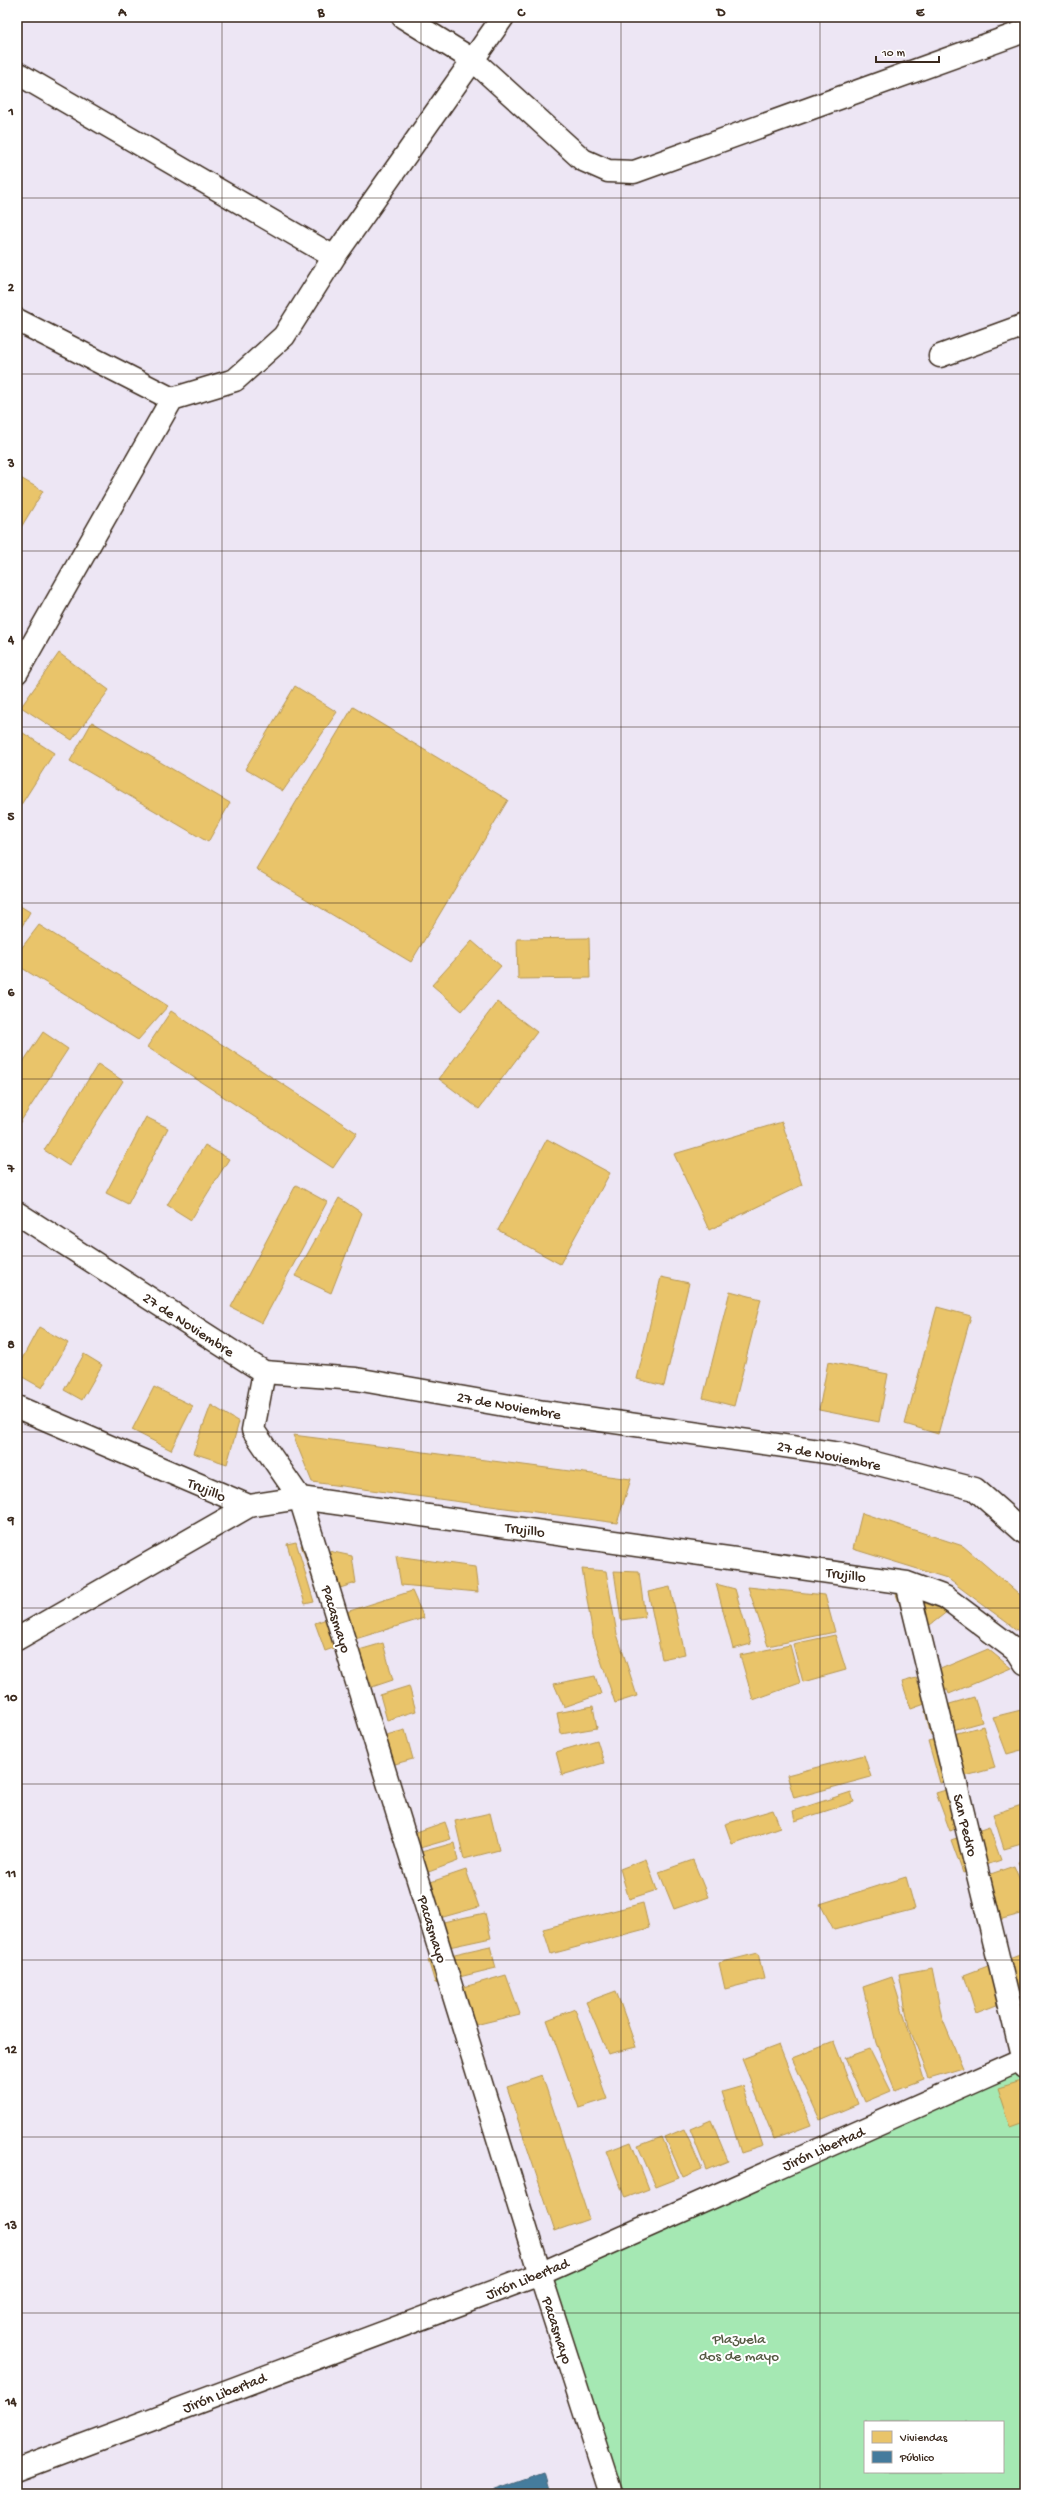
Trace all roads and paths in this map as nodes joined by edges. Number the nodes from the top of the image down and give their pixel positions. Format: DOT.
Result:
graph roads {
  1 [pos="404,17"];
  2 [pos="503,17"];
  3 [pos="1025,31"];
  4 [pos="474,60"];
  5 [pos="17,73"];
  6 [pos="334,257"];
  7 [pos="17,320"];
  8 [pos="1025,325"];
  9 [pos="940,356"];
  10 [pos="172,399"];
  11 [pos="17,672"];
  12 [pos="17,1213"];
  13 [pos="264,1372"];
  14 [pos="17,1407"];
  15 [pos="300,1498"];
  16 [pos="248,1506"];
  17 [pos="1025,1533"];
  18 [pos="907,1583"];
  19 [pos="17,1639"];
  20 [pos="1025,1663"];
  21 [pos="1024,2061"];
  22 [pos="540,2274"];
  23 [pos="17,2470"];
  24 [pos="611,2494"];
  1 -- 4 [label="street"];
  2 -- 4 [label="street"];
  3 -- 4 [label="street"];
  4 -- 6 [label="street"];
  5 -- 6 [label="street"];
  6 -- 10 [label="street"];
  7 -- 10 [label="street"];
  8 -- 9 [label="street"];
  10 -- 11 [label="street"];
  12 -- 13 [label="street, 27 de Noviembre"];
  13 -- 15 [label="street, Pacasmayo"];
  13 -- 17 [label="street, 27 de Noviembre"];
  14 -- 16 [label="street, Trujillo"];
  15 -- 16 [label="street, Trujillo"];
  15 -- 18 [label="street, Trujillo"];
  15 -- 22 [label="street, Pacasmayo"];
  16 -- 19 [label="street"];
  18 -- 20 [label="street, Trujillo"];
  18 -- 21 [label="street, San Pedro"];
  21 -- 22 [label="street, Jirón Libertad"];
  22 -- 23 [label="street, Jirón Libertad"];
  22 -- 24 [label="street, Pacasmayo"];
}
